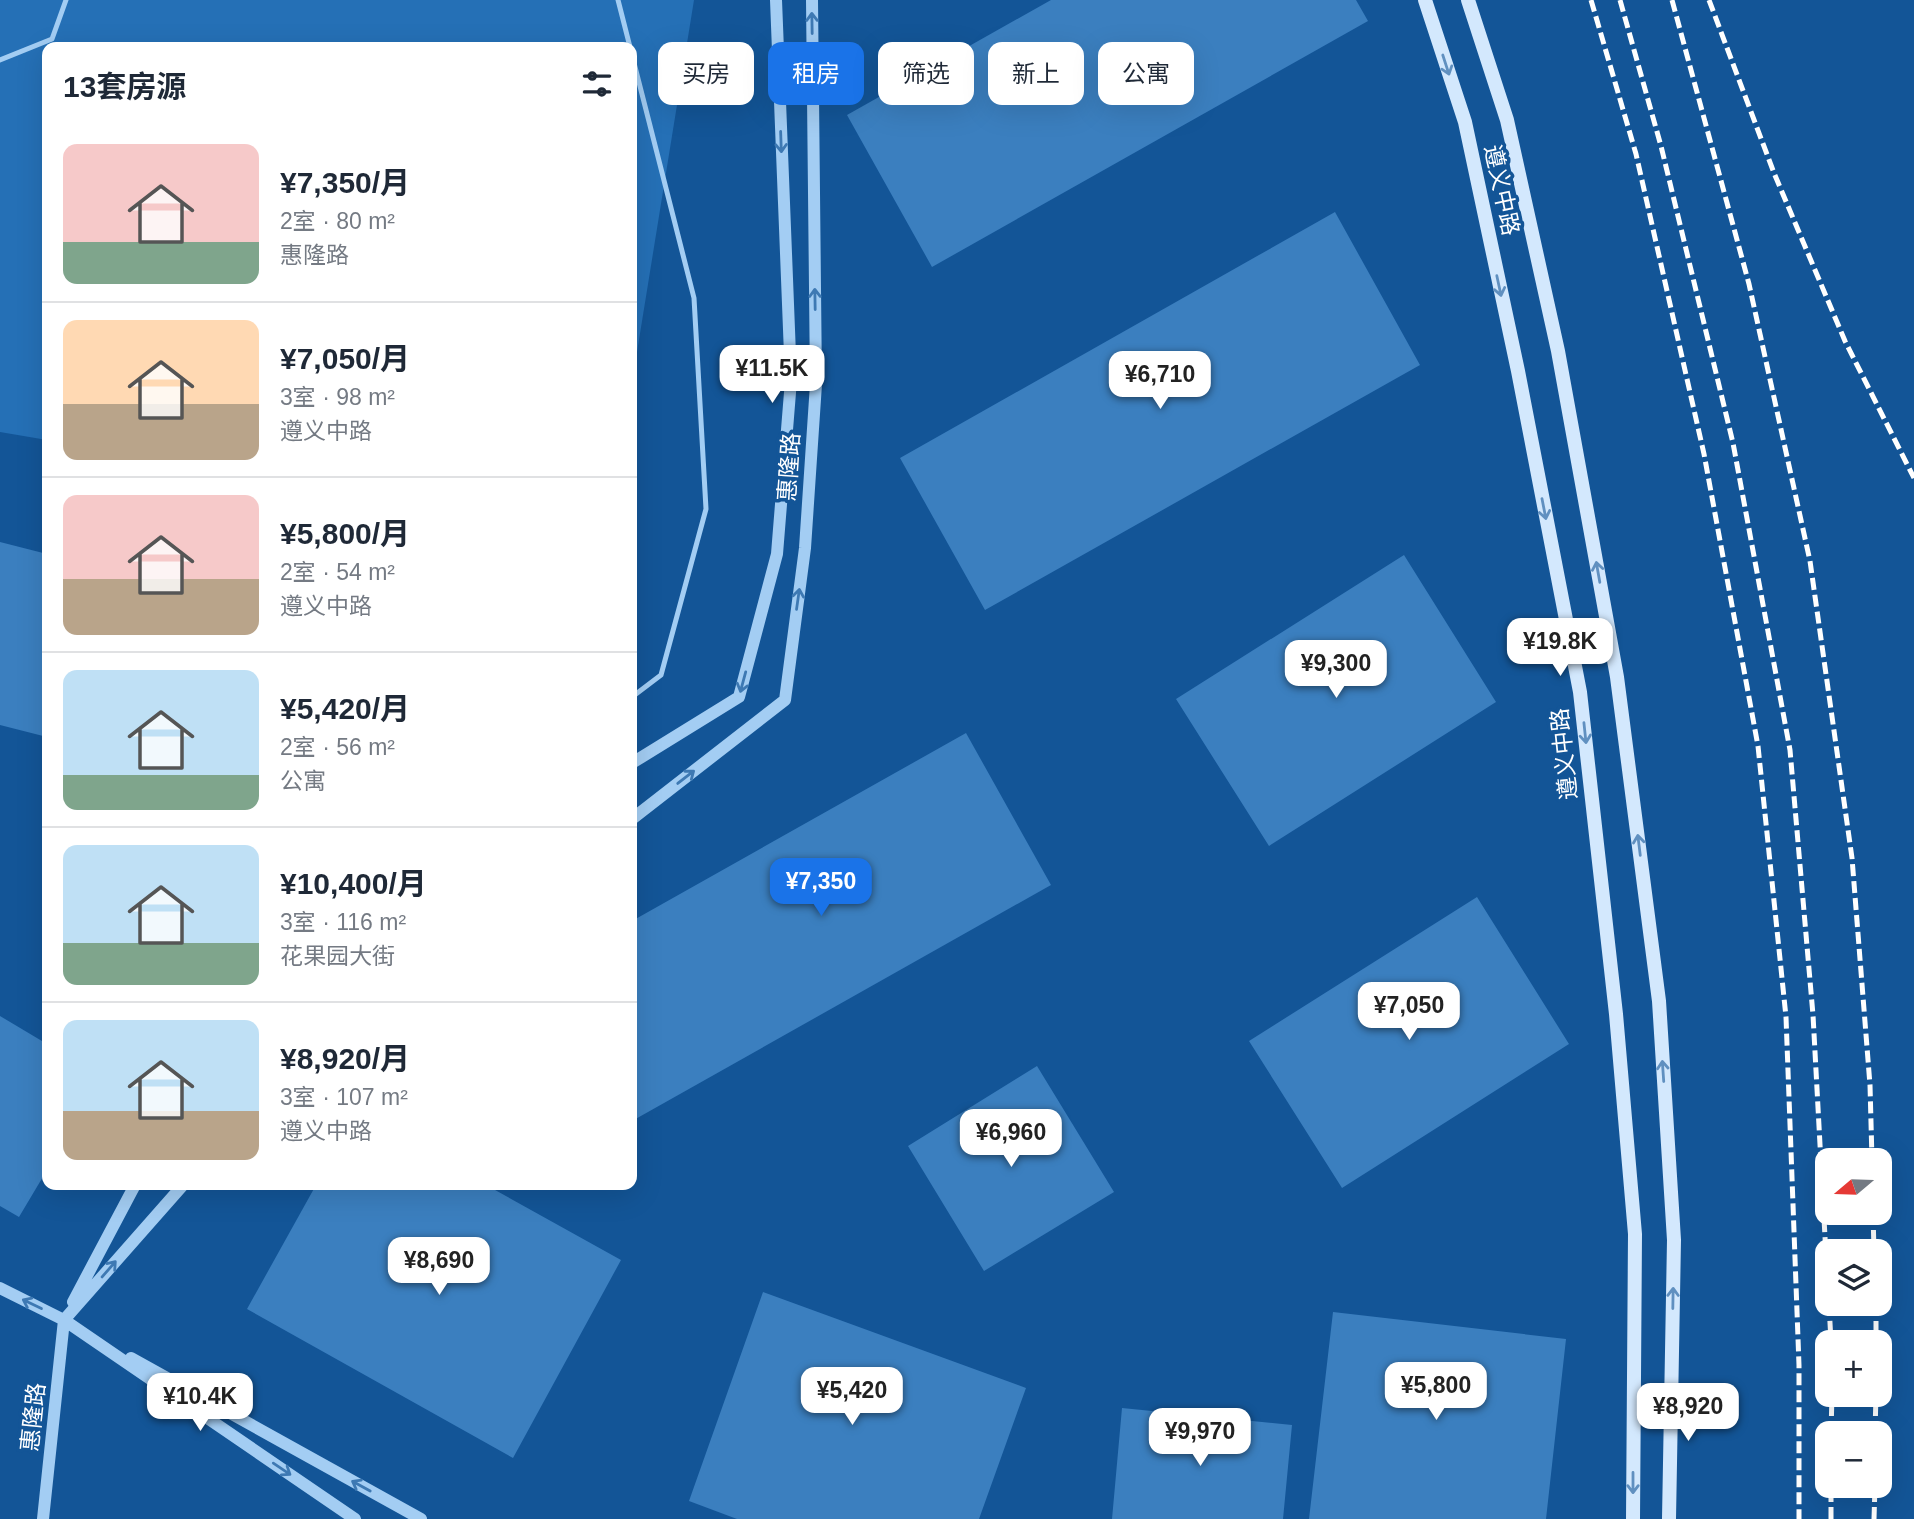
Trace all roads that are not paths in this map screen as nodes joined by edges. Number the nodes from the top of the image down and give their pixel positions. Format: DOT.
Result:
graph roads {
  1 [pos="66,0"];
  2 [pos="618,0"];
  3 [pos="776,0"];
  4 [pos="812,0"];
  5 [pos="1425,0"];
  6 [pos="1468,0"];
  7 [pos="45,42"];
  8 [pos="629,42"];
  9 [pos="42,43"];
  10 [pos="0,60"];
  11 [pos="637,75"];
  12 [pos="637,693"];
  13 [pos="637,760"];
  14 [pos="637,815"];
  15 [pos="132,1190"];
  16 [pos="179,1190"];
  17 [pos="0,1288"];
  18 [pos="64,1320"];
  19 [pos="43,1519"];
  20 [pos="355,1519"];
  21 [pos="421,1519"];
  22 [pos="1633,1519"];
  23 [pos="1669,1519"];
  1 -- 7 [label="lane"];
  2 -- 8 [label="lane"];
  3 -- 13 [label="street, 惠隆路, one-way"];
  14 -- 4 [label="street, 惠隆路, one-way"];
  5 -- 22 [label="main road, 遵义中路, one-way"];
  23 -- 6 [label="main road, 遵义中路, one-way"];
  9 -- 10 [label="lane"];
  11 -- 12 [label="lane"];
  15 -- 18 [label="street, 惠隆路"];
  18 -- 16 [label="street, one-way"];
  18 -- 17 [label="street, one-way"];
  18 -- 19 [label="street, 惠隆路"];
  18 -- 20 [label="street, one-way"];
  21 -- 18 [label="street, one-way"];
}
